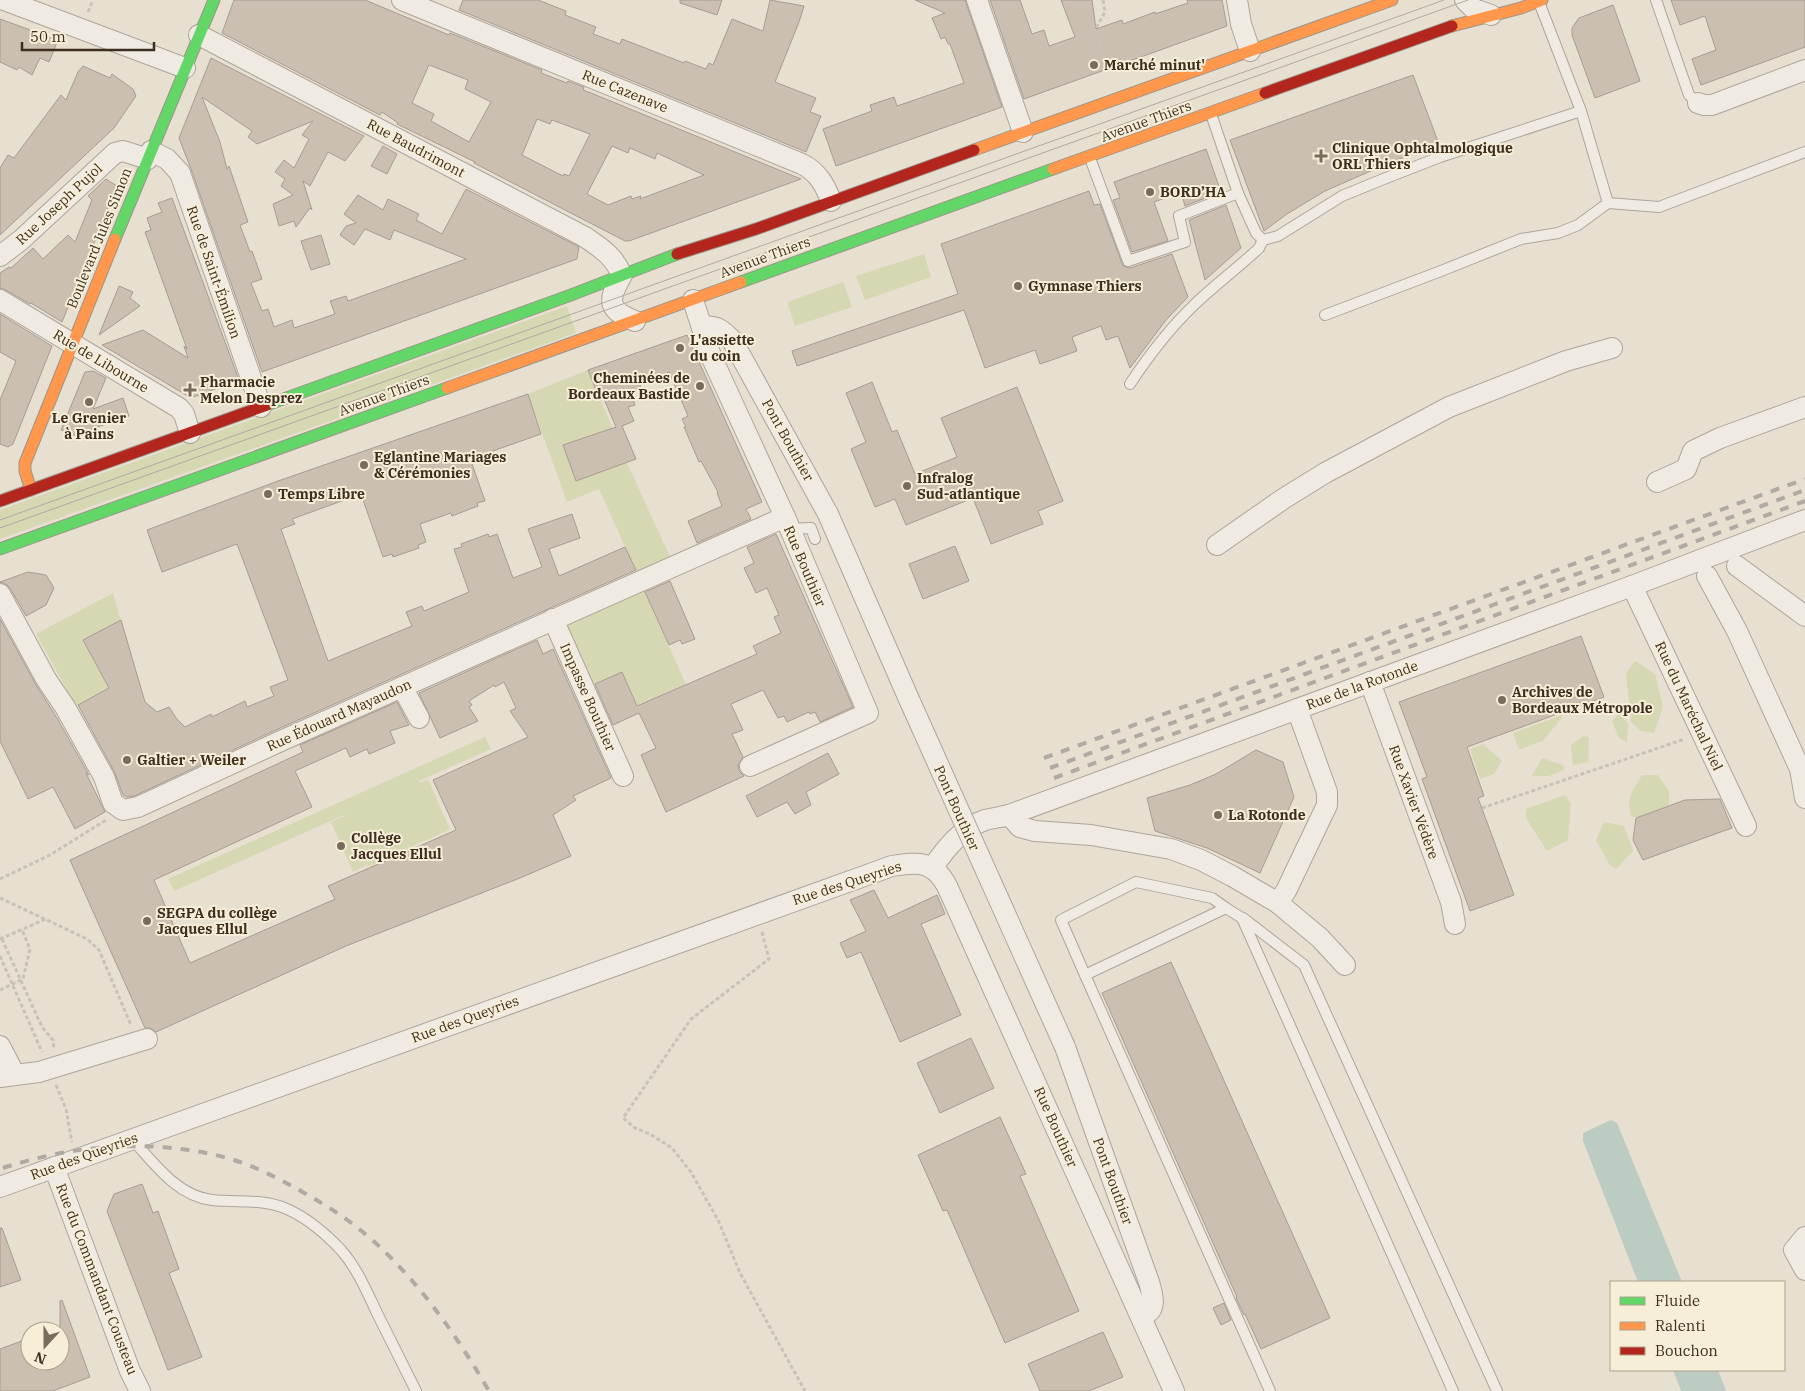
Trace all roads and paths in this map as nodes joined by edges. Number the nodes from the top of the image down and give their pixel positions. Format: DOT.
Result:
graph roads {
  1 [pos="4,0"];
  2 [pos="214,0"];
  3 [pos="402,0"];
  4 [pos="977,0"];
  5 [pos="1103,0"];
  6 [pos="1237,0"];
  7 [pos="1392,0"];
  8 [pos="1465,0"];
  9 [pos="1656,0"];
  10 [pos="1540,1"];
  11 [pos="1491,16"];
  12 [pos="199,35"];
  13 [pos="1250,51"];
  14 [pos="185,68"];
  15 [pos="1805,70"];
  16 [pos="1109,71"];
  17 [pos="1696,108"];
  18 [pos="1582,111"];
  19 [pos="1211,114"];
  20 [pos="1023,132"];
  21 [pos="1805,152"];
  22 [pos="149,155"];
  23 [pos="1090,157"];
  24 [pos="1238,193"];
  25 [pos="831,201"];
  26 [pos="1608,203"];
  27 [pos="1263,240"];
  28 [pos="0,256"];
  29 [pos="622,275"];
  30 [pos="0,300"];
  31 [pos="693,300"];
  32 [pos="1325,315"];
  33 [pos="635,321"];
  34 [pos="702,327"];
  35 [pos="72,344"];
  36 [pos="1612,348"];
  37 [pos="1130,384"];
  38 [pos="261,407"];
  39 [pos="1805,407"];
  40 [pos="190,432"];
  41 [pos="1657,482"];
  42 [pos="32,490"];
  43 [pos="0,501"];
  44 [pos="1805,520"];
  45 [pos="787,523"];
  46 [pos="815,540"];
  47 [pos="1217,545"];
  48 [pos="0,549"];
  49 [pos="1738,566"];
  50 [pos="1707,576"];
  51 [pos="1632,586"];
  52 [pos="0,594"];
  53 [pos="1805,616"];
  54 [pos="553,619"];
  55 [pos="1370,682"];
  56 [pos="402,686"];
  57 [pos="1297,709"];
  58 [pos="419,718"];
  59 [pos="1702,733"];
  60 [pos="750,766"];
  61 [pos="623,776"];
  62 [pos="1805,798"];
  63 [pos="1482,808"];
  64 [pos="123,810"];
  65 [pos="1008,815"];
  66 [pos="1746,826"];
  67 [pos="933,867"];
  68 [pos="0,879"];
  69 [pos="0,898"];
  70 [pos="1278,903"];
  71 [pos="1226,908"];
  72 [pos="756,915"];
  73 [pos="1242,918"];
  74 [pos="47,919"];
  75 [pos="1454,924"];
  76 [pos="22,930"];
  77 [pos="1,939"];
  78 [pos="0,956"];
  79 [pos="1346,965"];
  80 [pos="1085,975"];
  81 [pos="21,980"];
  82 [pos="12,985"];
  83 [pos="0,990"];
  84 [pos="142,1040"];
  85 [pos="0,1046"];
  86 [pos="52,1059"];
  87 [pos="8,1076"];
  88 [pos="132,1139"];
  89 [pos="76,1159"];
  90 [pos="54,1167"];
  91 [pos="0,1187"];
  92 [pos="1799,1243"];
  93 [pos="1805,1270"];
  94 [pos="1140,1316"];
  95 [pos="140,1391"];
  96 [pos="416,1391"];
  97 [pos="805,1391"];
  98 [pos="1174,1391"];
  99 [pos="1270,1391"];
  100 [pos="1453,1391"];
  101 [pos="1497,1391"];
  1 -- 14 [label="street"];
  2 -- 12 [label="street, Boulevard Jules Simon"];
  3 -- 25 [label="street, Rue Cazenave"];
  4 -- 20 [label="street"];
  5 -- 16 [label="path"];
  6 -- 13 [label="street"];
  7 -- 13 [label="street"];
  8 -- 11 [label="street"];
  9 -- 17 [label="lane"];
  10 -- 11 [label="street, Avenue Thiers"];
  10 -- 18 [label="lane"];
  11 -- 19 [label="street, Avenue Thiers"];
  12 -- 14 [label="street, Boulevard Jules Simon"];
  12 -- 29 [label="street, Rue Baudrimont"];
  13 -- 20 [label="street"];
  14 -- 22 [label="street, Boulevard Jules Simon"];
  15 -- 17 [label="street"];
  18 -- 26 [label="lane"];
  18 -- 27 [label="lane"];
  19 -- 23 [label="street, Avenue Thiers"];
  19 -- 24 [label="lane"];
  20 -- 25 [label="street"];
  21 -- 26 [label="lane"];
  22 -- 28 [label="street, Rue Joseph Pujol"];
  22 -- 35 [label="street, Boulevard Jules Simon"];
  22 -- 38 [label="street, Rue de Saint-Émilion"];
  23 -- 24 [label="lane"];
  23 -- 31 [label="street, Avenue Thiers"];
  24 -- 27 [label="lane"];
  25 -- 29 [label="street"];
  26 -- 32 [label="lane"];
  27 -- 37 [label="lane"];
  29 -- 33 [label="street"];
  29 -- 38 [label="street"];
  30 -- 35 [label="street, Rue de Libourne"];
  31 -- 33 [label="street, Avenue Thiers"];
  31 -- 34 [label="street, Rue Bouthier"];
  33 -- 48 [label="street, Avenue Thiers"];
  34 -- 45 [label="street, Rue Bouthier"];
  34 -- 94 [label="street, Pont Bouthier, bridge"];
  35 -- 40 [label="street, Rue de Libourne"];
  35 -- 42 [label="street, Boulevard Jules Simon"];
  36 -- 47 [label="street"];
  38 -- 40 [label="street"];
  39 -- 41 [label="street"];
  40 -- 42 [label="street"];
  42 -- 43 [label="street"];
  44 -- 51 [label="street, Rue de la Rotonde"];
  45 -- 46 [label="lane"];
  45 -- 54 [label="street, Rue Édouard Mayaudon"];
  45 -- 60 [label="street, Rue Bouthier"];
  49 -- 53 [label="street"];
  50 -- 62 [label="street"];
  51 -- 55 [label="street, Rue de la Rotonde"];
  51 -- 59 [label="street, Rue du Maréchal Niel"];
  52 -- 64 [label="street"];
  54 -- 56 [label="street, Rue Édouard Mayaudon"];
  54 -- 61 [label="street, Impasse Bouthier"];
  55 -- 57 [label="street, Rue de la Rotonde"];
  55 -- 75 [label="street, Rue Xavier Védère"];
  56 -- 58 [label="street"];
  56 -- 64 [label="street, Rue Édouard Mayaudon"];
  57 -- 65 [label="street, Rue de la Rotonde"];
  57 -- 70 [label="street"];
  59 -- 63 [label="path"];
  59 -- 66 [label="street, Rue du Maréchal Niel"];
  64 -- 68 [label="path"];
  65 -- 67 [label="street, Rue de la Rotonde"];
  65 -- 70 [label="street"];
  67 -- 72 [label="street, Rue des Queyries"];
  67 -- 94 [label="street, Rue Bouthier"];
  69 -- 74 [label="path"];
  70 -- 79 [label="street"];
  71 -- 73 [label="lane"];
  71 -- 80 [label="lane"];
  71 -- 80 [label="lane"];
  72 -- 88 [label="street, Rue des Queyries"];
  72 -- 97 [label="path"];
  73 -- 100 [label="lane"];
  73 -- 101 [label="lane"];
  74 -- 76 [label="path"];
  74 -- 84 [label="path"];
  76 -- 77 [label="path"];
  76 -- 81 [label="path"];
  77 -- 81 [label="path"];
  78 -- 82 [label="path"];
  80 -- 99 [label="lane"];
  81 -- 82 [label="path"];
  81 -- 86 [label="path"];
  82 -- 83 [label="path"];
  82 -- 86 [label="path"];
  84 -- 86 [label="street"];
  85 -- 87 [label="street"];
  86 -- 87 [label="street"];
  86 -- 89 [label="path"];
  88 -- 89 [label="street, Rue des Queyries"];
  88 -- 96 [label="lane"];
  89 -- 90 [label="street, Rue des Queyries"];
  90 -- 91 [label="street, Rue des Queyries"];
  90 -- 95 [label="street, Rue du Commandant Cousteau"];
  92 -- 93 [label="street"];
  94 -- 98 [label="street, Rue Bouthier"];
}
